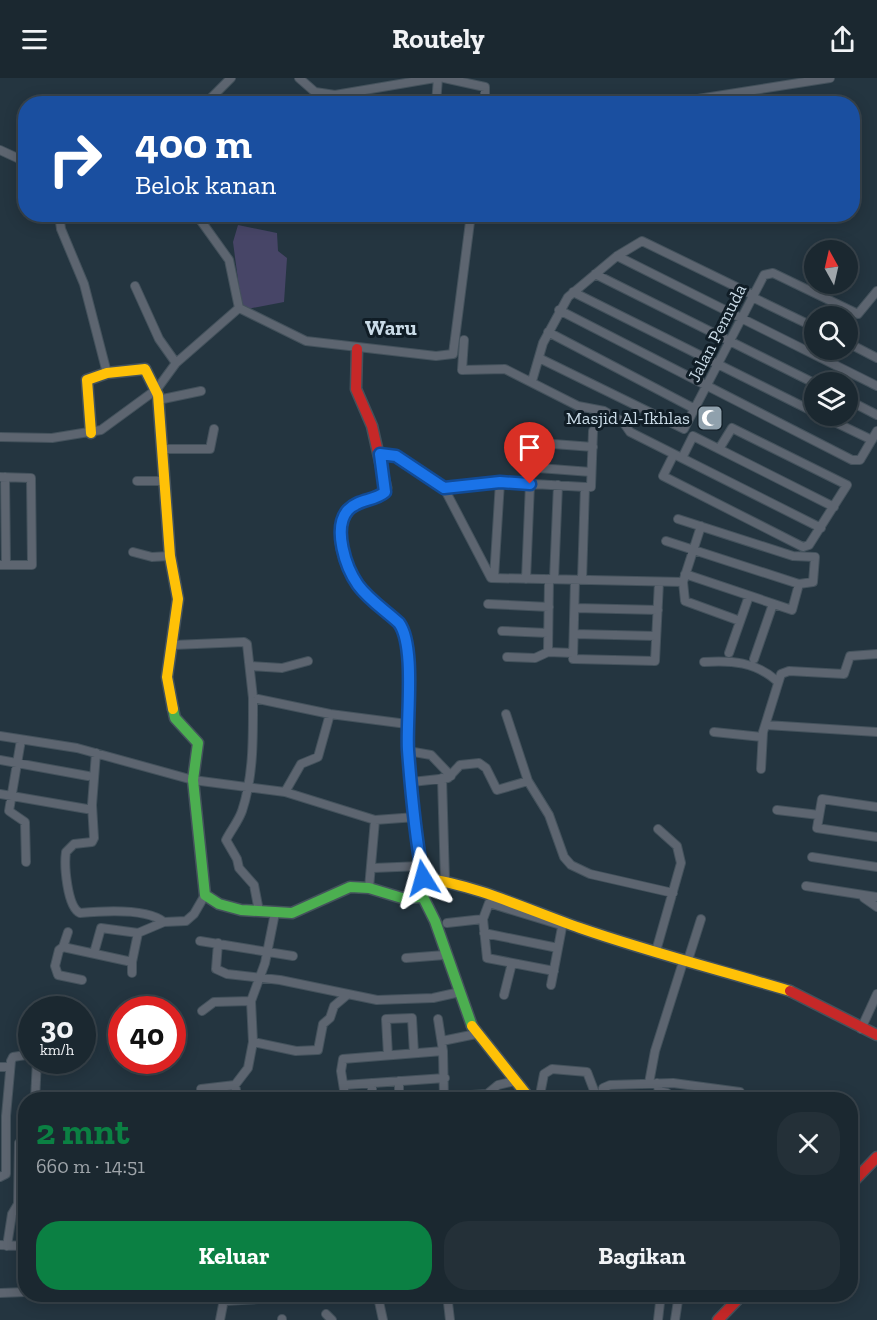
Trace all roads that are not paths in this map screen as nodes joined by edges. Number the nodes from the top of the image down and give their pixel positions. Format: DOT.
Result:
graph roads {
  1 [pos="231,78"];
  2 [pos="299,78"];
  3 [pos="436,78"];
  4 [pos="444,78"];
  5 [pos="830,78"];
  6 [pos="213,96"];
  7 [pos="436,96"];
  8 [pos="485,96"];
  9 [pos="716,96"];
  10 [pos="0,150"];
  11 [pos="18,157"];
  12 [pos="60,222"];
  13 [pos="202,222"];
  14 [pos="470,222"];
  15 [pos="617,256"];
  16 [pos="595,274"];
  17 [pos="135,286"];
  18 [pos="877,291"];
  19 [pos="573,292"];
  20 [pos="752,296"];
  21 [pos="239,308"];
  22 [pos="559,310"];
  23 [pos="741,319"];
  24 [pos="804,322"];
  25 [pos="548,332"];
  26 [pos="464,340"];
  27 [pos="730,340"];
  28 [pos="858,348"];
  29 [pos="357,349"];
  30 [pos="539,358"];
  31 [pos="877,358"];
  32 [pos="176,363"];
  33 [pos="718,364"];
  34 [pos="107,373"];
  35 [pos="804,378"];
  36 [pos="532,381"];
  37 [pos="707,386"];
  38 [pos="877,387"];
  39 [pos="201,391"];
  40 [pos="158,394"];
  41 [pos="858,405"];
  42 [pos="804,407"];
  43 [pos="695,409"];
  44 [pos="877,415"];
  45 [pos="843,426"];
  46 [pos="214,429"];
  47 [pos="594,431"];
  48 [pos="877,431"];
  49 [pos="528,432"];
  50 [pos="91,433"];
  51 [pos="0,437"];
  52 [pos="872,440"];
  53 [pos="527,442"];
  54 [pos="593,447"];
  55 [pos="163,449"];
  56 [pos="719,449"];
  57 [pos="380,454"];
  58 [pos="678,456"];
  59 [pos="591,472"];
  60 [pos="3,477"];
  61 [pos="137,481"];
  62 [pos="165,481"];
  63 [pos="500,482"];
  64 [pos="530,484"];
  65 [pos="558,485"];
  66 [pos="585,487"];
  67 [pos="444,488"];
  68 [pos="834,507"];
  69 [pos="678,519"];
  70 [pos="701,526"];
  71 [pos="820,528"];
  72 [pos="666,541"];
  73 [pos="693,550"];
  74 [pos="133,552"];
  75 [pos="170,556"];
  76 [pos="3,565"];
  77 [pos="494,578"];
  78 [pos="684,578"];
  79 [pos="526,579"];
  80 [pos="551,579"];
  81 [pos="579,580"];
  82 [pos="659,582"];
  83 [pos="799,584"];
  84 [pos="749,596"];
  85 [pos="488,604"];
  86 [pos="773,604"];
  87 [pos="549,607"];
  88 [pos="575,608"];
  89 [pos="658,610"];
  90 [pos="740,621"];
  91 [pos="502,631"];
  92 [pos="548,633"];
  93 [pos="574,634"];
  94 [pos="656,636"];
  95 [pos="173,645"];
  96 [pos="548,652"];
  97 [pos="573,653"];
  98 [pos="729,653"];
  99 [pos="877,654"];
  100 [pos="507,657"];
  101 [pos="754,659"];
  102 [pos="308,661"];
  103 [pos="704,662"];
  104 [pos="251,666"];
  105 [pos="777,681"];
  106 [pos="253,698"];
  107 [pos="330,714"];
  108 [pos="506,714"];
  109 [pos="408,724"];
  110 [pos="766,726"];
  111 [pos="714,732"];
  112 [pos="877,732"];
  113 [pos="0,736"];
  114 [pos="762,737"];
  115 [pos="21,740"];
  116 [pos="408,751"];
  117 [pos="96,753"];
  118 [pos="0,760"];
  119 [pos="17,764"];
  120 [pos="761,769"];
  121 [pos="88,776"];
  122 [pos="447,777"];
  123 [pos="193,780"];
  124 [pos="528,781"];
  125 [pos="412,782"];
  126 [pos="248,788"];
  127 [pos="285,792"];
  128 [pos="0,794"];
  129 [pos="12,796"];
  130 [pos="877,807"];
  131 [pos="87,809"];
  132 [pos="777,810"];
  133 [pos="819,815"];
  134 [pos="416,817"];
  135 [pos="375,820"];
  136 [pos="658,829"];
  137 [pos="877,837"];
  138 [pos="812,857"];
  139 [pos="26,862"];
  140 [pos="421,866"];
  141 [pos="877,867"];
  142 [pos="373,868"];
  143 [pos="423,878"];
  144 [pos="445,881"];
  145 [pos="806,886"];
  146 [pos="369,888"];
  147 [pos="673,892"];
  148 [pos="854,894"];
  149 [pos="206,895"];
  150 [pos="423,897"];
  151 [pos="877,897"];
  152 [pos="877,907"];
  153 [pos="259,912"];
  154 [pos="275,913"];
  155 [pos="483,919"];
  156 [pos="701,919"];
  157 [pos="164,922"];
  158 [pos="447,923"];
  159 [pos="562,923"];
  160 [pos="69,932"];
  161 [pos="138,933"];
  162 [pos="484,933"];
  163 [pos="200,940"];
  164 [pos="218,943"];
  165 [pos="63,948"];
  166 [pos="558,948"];
  167 [pos="267,951"];
  168 [pos="656,951"];
  169 [pos="94,953"];
  170 [pos="445,955"];
  171 [pos="293,956"];
  172 [pos="406,958"];
  173 [pos="686,960"];
  174 [pos="132,962"];
  175 [pos="512,963"];
  176 [pos="554,971"];
  177 [pos="132,973"];
  178 [pos="260,978"];
  179 [pos="82,980"];
  180 [pos="551,985"];
  181 [pos="459,992"];
  182 [pos="877,992"];
  183 [pos="347,995"];
  184 [pos="504,995"];
  185 [pos="251,1001"];
  186 [pos="202,1011"];
  187 [pos="438,1019"];
  188 [pos="861,1029"];
  189 [pos="476,1034"];
  190 [pos="877,1035"];
  191 [pos="442,1041"];
  192 [pos="253,1042"];
  193 [pos="443,1051"];
  194 [pos="414,1053"];
  195 [pos="388,1054"];
  196 [pos="18,1056"];
  197 [pos="0,1067"];
  198 [pos="10,1067"];
  199 [pos="36,1074"];
  200 [pos="445,1078"];
  201 [pos="399,1081"];
  202 [pos="515,1081"];
  203 [pos="372,1083"];
  204 [pos="653,1083"];
  205 [pos="235,1085"];
  206 [pos="344,1085"];
  207 [pos="201,1089"];
  208 [pos="35,1092"];
  209 [pos="236,1092"];
  210 [pos="345,1092"];
  211 [pos="372,1092"];
  212 [pos="399,1092"];
  213 [pos="444,1092"];
  214 [pos="489,1092"];
  215 [pos="524,1092"];
  216 [pos="541,1092"];
  217 [pos="595,1092"];
  218 [pos="602,1092"];
  219 [pos="662,1092"];
  220 [pos="740,1092"];
  221 [pos="4,1094"];
  222 [pos="3,1116"];
  223 [pos="18,1143"];
  224 [pos="2,1148"];
  225 [pos="877,1157"];
  226 [pos="858,1176"];
  227 [pos="0,1177"];
  228 [pos="18,1202"];
  229 [pos="4,1245"];
  230 [pos="18,1292"];
  231 [pos="0,1293"];
  232 [pos="224,1302"];
  233 [pos="378,1302"];
  234 [pos="449,1302"];
  235 [pos="660,1302"];
  236 [pos="678,1302"];
  237 [pos="735,1302"];
  238 [pos="220,1320"];
  239 [pos="383,1320"];
  240 [pos="450,1320"];
  241 [pos="658,1320"];
  242 [pos="675,1320"];
  243 [pos="718,1320"];
  1 -- 6 [label="street"];
  2 -- 3 [label="street"];
  3 -- 7 [label="street"];
  4 -- 8 [label="street"];
  5 -- 9 [label="street"];
  10 -- 11 [label="street"];
  12 -- 34 [label="street"];
  13 -- 21 [label="street"];
  14 -- 29 [label="street"];
  15 -- 16 [label="street"];
  15 -- 20 [label="street"];
  15 -- 23 [label="street"];
  16 -- 19 [label="street"];
  16 -- 27 [label="street"];
  17 -- 32 [label="street"];
  18 -- 20 [label="street, Jalan Pemuda"];
  19 -- 22 [label="street"];
  19 -- 33 [label="street"];
  20 -- 23 [label="street, Jalan Pemuda"];
  20 -- 24 [label="street"];
  21 -- 29 [label="street"];
  21 -- 32 [label="street"];
  22 -- 25 [label="street"];
  22 -- 37 [label="street"];
  23 -- 27 [label="street, Jalan Pemuda"];
  23 -- 38 [label="street"];
  25 -- 30 [label="street"];
  25 -- 43 [label="street"];
  26 -- 36 [label="street"];
  27 -- 33 [label="street, Jalan Pemuda"];
  27 -- 35 [label="street"];
  28 -- 31 [label="street"];
  29 -- 57 [label="street"];
  30 -- 36 [label="street"];
  30 -- 43 [label="street, Jalan Pemuda"];
  32 -- 40 [label="street"];
  33 -- 37 [label="street, Jalan Pemuda"];
  33 -- 42 [label="street"];
  34 -- 40 [label="street"];
  34 -- 50 [label="street"];
  36 -- 58 [label="street"];
  37 -- 43 [label="street, Jalan Pemuda"];
  37 -- 52 [label="street"];
  39 -- 40 [label="street"];
  40 -- 50 [label="street"];
  40 -- 55 [label="street"];
  41 -- 44 [label="street"];
  45 -- 52 [label="street"];
  46 -- 55 [label="street"];
  47 -- 54 [label="street"];
  48 -- 52 [label="street"];
  49 -- 53 [label="street"];
  50 -- 51 [label="street"];
  53 -- 54 [label="street"];
  53 -- 59 [label="street"];
  54 -- 59 [label="street"];
  55 -- 62 [label="street"];
  56 -- 58 [label="street"];
  56 -- 68 [label="street"];
  56 -- 68 [label="street"];
  57 -- 67 [label="street"];
  57 -- 109 [label="street"];
  58 -- 71 [label="street"];
  58 -- 71 [label="street"];
  59 -- 66 [label="street"];
  60 -- 76 [label="street"];
  60 -- 76 [label="street"];
  61 -- 62 [label="street"];
  62 -- 75 [label="street"];
  63 -- 64 [label="street"];
  63 -- 67 [label="street"];
  63 -- 77 [label="street"];
  64 -- 65 [label="street"];
  64 -- 79 [label="street"];
  65 -- 66 [label="street"];
  65 -- 80 [label="street"];
  66 -- 81 [label="street"];
  67 -- 77 [label="street"];
  68 -- 71 [label="street"];
  69 -- 70 [label="street"];
  70 -- 73 [label="street"];
  70 -- 83 [label="street"];
  72 -- 73 [label="street"];
  73 -- 78 [label="street"];
  73 -- 83 [label="street"];
  74 -- 75 [label="street"];
  75 -- 95 [label="street"];
  77 -- 79 [label="street"];
  78 -- 82 [label="street"];
  78 -- 84 [label="street"];
  78 -- 90 [label="street"];
  79 -- 80 [label="street"];
  80 -- 81 [label="street"];
  80 -- 87 [label="street"];
  81 -- 82 [label="street"];
  81 -- 88 [label="street"];
  82 -- 89 [label="street"];
  83 -- 86 [label="street"];
  84 -- 86 [label="street"];
  84 -- 90 [label="street"];
  85 -- 87 [label="street"];
  86 -- 101 [label="street"];
  87 -- 92 [label="street"];
  88 -- 89 [label="street"];
  88 -- 93 [label="street"];
  89 -- 94 [label="street"];
  90 -- 98 [label="street"];
  91 -- 92 [label="street"];
  92 -- 96 [label="street"];
  93 -- 94 [label="street"];
  93 -- 97 [label="street"];
  94 -- 97 [label="street"];
  95 -- 104 [label="street"];
  95 -- 123 [label="street"];
  96 -- 97 [label="street"];
  96 -- 100 [label="street"];
  99 -- 105 [label="street"];
  102 -- 104 [label="street"];
  103 -- 105 [label="street"];
  104 -- 106 [label="street"];
  105 -- 110 [label="street"];
  106 -- 107 [label="street"];
  106 -- 126 [label="street"];
  107 -- 109 [label="street"];
  107 -- 127 [label="street"];
  108 -- 124 [label="street"];
  109 -- 116 [label="street"];
  110 -- 112 [label="street"];
  110 -- 114 [label="street"];
  111 -- 114 [label="street"];
  113 -- 115 [label="street"];
  114 -- 120 [label="street"];
  115 -- 117 [label="street"];
  115 -- 119 [label="street"];
  116 -- 122 [label="street"];
  116 -- 125 [label="street"];
  117 -- 123 [label="street"];
  117 -- 157 [label="street"];
  118 -- 119 [label="street"];
  119 -- 121 [label="street"];
  119 -- 129 [label="street"];
  122 -- 124 [label="street"];
  122 -- 125 [label="street"];
  122 -- 144 [label="street"];
  123 -- 126 [label="street"];
  123 -- 149 [label="street"];
  124 -- 147 [label="street"];
  125 -- 134 [label="street"];
  126 -- 127 [label="street"];
  126 -- 153 [label="street"];
  127 -- 135 [label="street"];
  128 -- 129 [label="street"];
  129 -- 131 [label="street"];
  129 -- 139 [label="street"];
  130 -- 133 [label="street"];
  132 -- 133 [label="street"];
  133 -- 137 [label="street"];
  134 -- 135 [label="street"];
  134 -- 140 [label="street"];
  135 -- 142 [label="street"];
  136 -- 147 [label="street"];
  138 -- 141 [label="street"];
  140 -- 142 [label="street"];
  140 -- 143 [label="street"];
  142 -- 146 [label="street"];
  143 -- 144 [label="street"];
  143 -- 150 [label="street"];
  144 -- 159 [label="street"];
  145 -- 148 [label="street"];
  146 -- 150 [label="street"];
  146 -- 154 [label="street"];
  147 -- 168 [label="street"];
  148 -- 151 [label="street"];
  148 -- 152 [label="street"];
  149 -- 153 [label="street"];
  149 -- 157 [label="street"];
  150 -- 170 [label="street"];
  153 -- 154 [label="street"];
  154 -- 167 [label="street"];
  155 -- 158 [label="street"];
  155 -- 159 [label="street"];
  155 -- 162 [label="street"];
  156 -- 173 [label="street"];
  157 -- 161 [label="street"];
  159 -- 166 [label="street"];
  159 -- 168 [label="street"];
  160 -- 165 [label="street"];
  161 -- 169 [label="street"];
  161 -- 174 [label="street"];
  162 -- 166 [label="street"];
  162 -- 175 [label="street"];
  163 -- 164 [label="street"];
  164 -- 167 [label="street"];
  164 -- 178 [label="street"];
  165 -- 169 [label="street"];
  165 -- 179 [label="street"];
  166 -- 176 [label="street"];
  167 -- 171 [label="street"];
  167 -- 178 [label="street"];
  168 -- 173 [label="street"];
  169 -- 174 [label="street"];
  170 -- 172 [label="street"];
  170 -- 181 [label="street"];
  173 -- 188 [label="street"];
  173 -- 204 [label="street"];
  174 -- 177 [label="street"];
  175 -- 176 [label="street"];
  175 -- 184 [label="street"];
  176 -- 180 [label="street"];
  178 -- 183 [label="street"];
  178 -- 185 [label="street"];
  181 -- 183 [label="street"];
  181 -- 189 [label="street"];
  182 -- 188 [label="street"];
  183 -- 192 [label="street"];
  185 -- 186 [label="street"];
  185 -- 192 [label="street"];
  187 -- 191 [label="street"];
  188 -- 190 [label="street"];
  189 -- 191 [label="street"];
  189 -- 202 [label="street"];
  191 -- 193 [label="street"];
  192 -- 205 [label="street"];
  193 -- 194 [label="street"];
  193 -- 200 [label="street"];
  194 -- 195 [label="street"];
  194 -- 195 [label="street"];
  195 -- 206 [label="street"];
  196 -- 198 [label="street"];
  197 -- 198 [label="street"];
  198 -- 221 [label="street"];
  199 -- 208 [label="street"];
  200 -- 201 [label="street"];
  200 -- 213 [label="street"];
  201 -- 203 [label="street"];
  201 -- 212 [label="street"];
  202 -- 214 [label="street"];
  202 -- 215 [label="street"];
  203 -- 206 [label="street"];
  203 -- 211 [label="street"];
  204 -- 218 [label="street"];
  204 -- 219 [label="street"];
  204 -- 220 [label="street"];
  205 -- 207 [label="street"];
  205 -- 209 [label="street"];
  206 -- 210 [label="street"];
  216 -- 217 [label="street"];
  221 -- 222 [label="street"];
  222 -- 224 [label="street"];
  223 -- 224 [label="street"];
  224 -- 227 [label="street"];
  225 -- 226 [label="street"];
  228 -- 229 [label="street"];
  230 -- 231 [label="street"];
  232 -- 238 [label="street"];
  233 -- 239 [label="street"];
  234 -- 240 [label="street"];
  235 -- 241 [label="street"];
  236 -- 242 [label="street"];
  237 -- 243 [label="street"];
}
